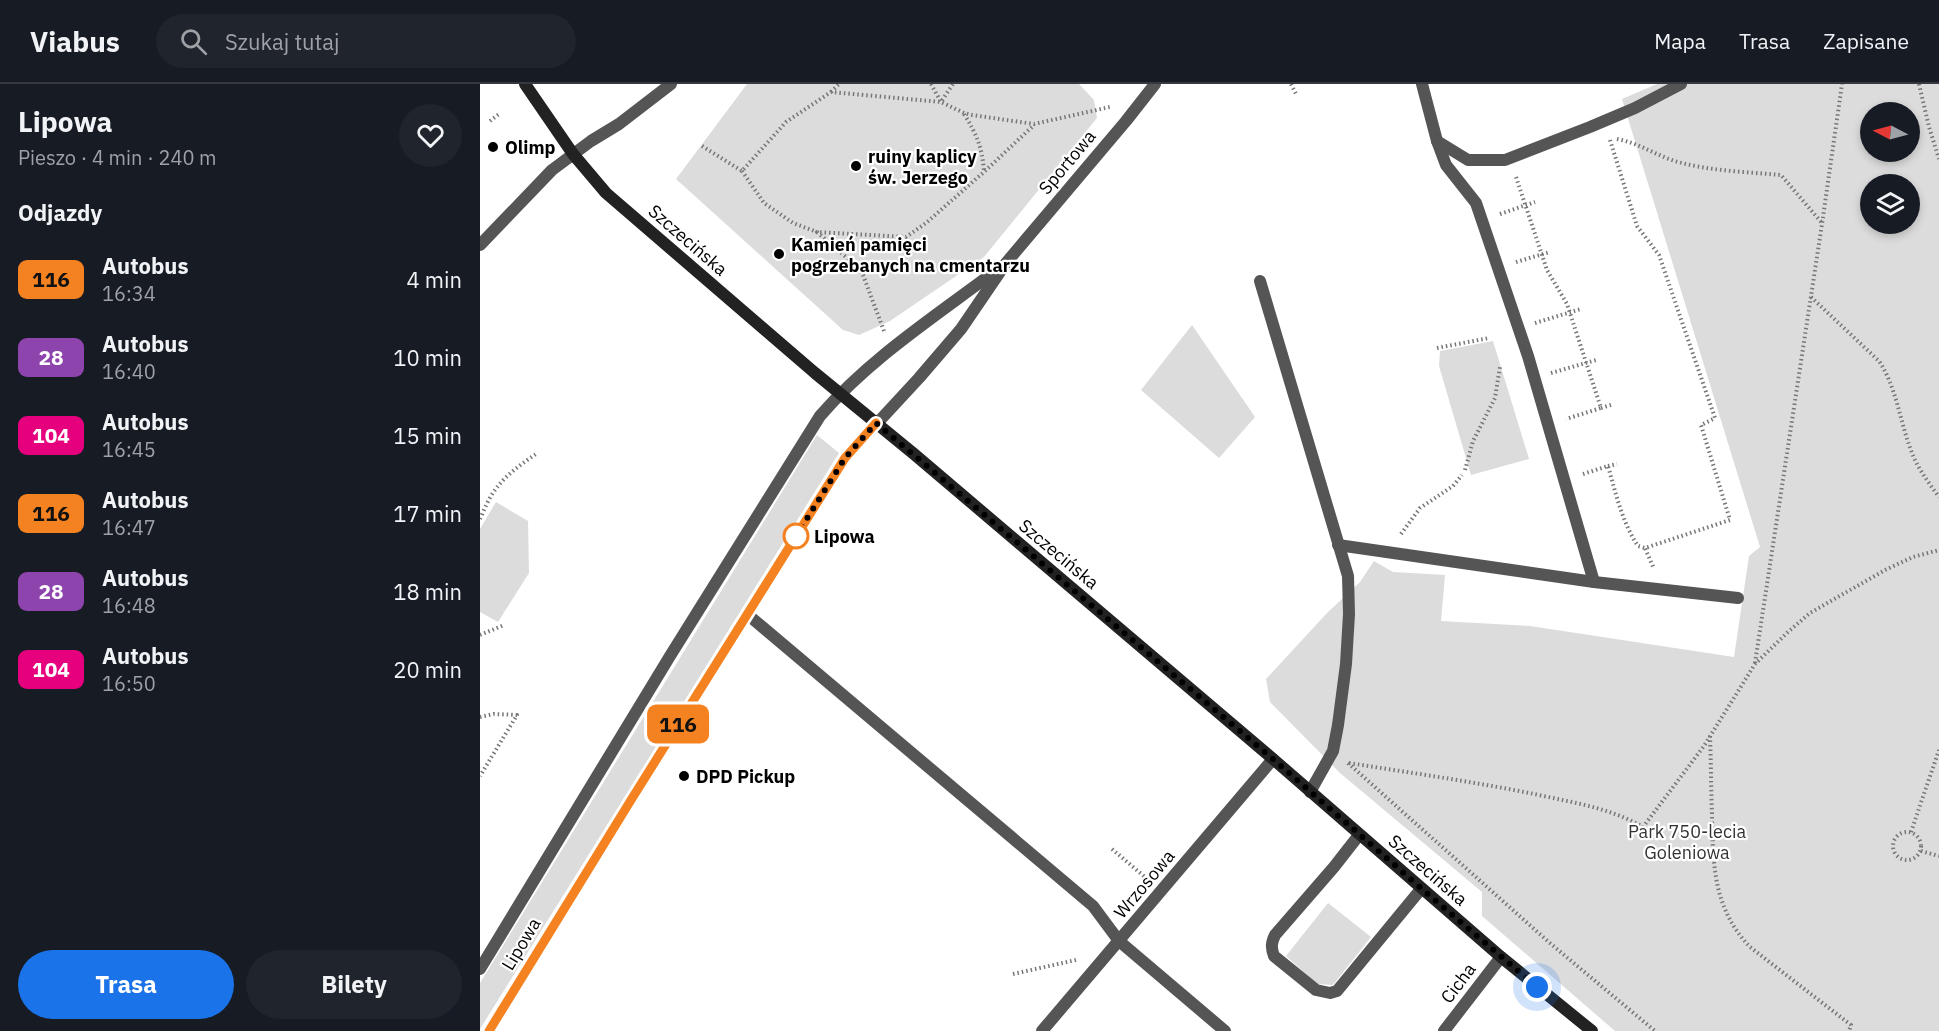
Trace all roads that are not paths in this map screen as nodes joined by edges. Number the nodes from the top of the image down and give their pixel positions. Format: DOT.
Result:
graph roads {
  1 [pos="525,84"];
  2 [pos="671,84"];
  3 [pos="1155,84"];
  4 [pos="1422,84"];
  5 [pos="1681,84"];
  6 [pos="1437,141"];
  7 [pos="573,154"];
  8 [pos="480,245"];
  9 [pos="1006,263"];
  10 [pos="1260,281"];
  11 [pos="840,393"];
  12 [pos="876,423"];
  13 [pos="1338,545"];
  14 [pos="1594,582"];
  15 [pos="1738,598"];
  16 [pos="747,614"];
  17 [pos="1273,759"];
  18 [pos="1310,792"];
  19 [pos="1359,835"];
  20 [pos="1422,889"];
  21 [pos="1119,941"];
  22 [pos="1501,957"];
  23 [pos="480,969"];
  24 [pos="489,1031"];
  25 [pos="1042,1031"];
  26 [pos="1225,1031"];
  27 [pos="1444,1031"];
  28 [pos="1592,1031"];
  1 -- 7 [label="street, Szczecińska"];
  2 -- 7 [label="street"];
  3 -- 9 [label="street, Sportowa"];
  4 -- 6 [label="street"];
  5 -- 6 [label="street"];
  6 -- 14 [label="street"];
  7 -- 8 [label="street"];
  7 -- 11 [label="street, Szczecińska"];
  9 -- 11 [label="street, Sportowa"];
  9 -- 12 [label="street, Sportowa"];
  10 -- 13 [label="street"];
  11 -- 12 [label="street, Szczecińska"];
  11 -- 23 [label="street, Lipowa"];
  12 -- 16 [label="street, Lipowa"];
  12 -- 17 [label="street, Szczecińska"];
  13 -- 14 [label="street"];
  13 -- 18 [label="street"];
  14 -- 15 [label="street"];
  16 -- 21 [label="street"];
  16 -- 24 [label="street, Lipowa"];
  17 -- 18 [label="street, Szczecińska"];
  17 -- 21 [label="street, Wrzosowa"];
  18 -- 19 [label="street, Szczecińska"];
  19 -- 20 [label="street, Szczecińska"];
  19 -- 20 [label="street"];
  20 -- 22 [label="street, Szczecińska"];
  21 -- 25 [label="street, Wrzosowa"];
  21 -- 26 [label="street"];
  22 -- 27 [label="street, Cicha"];
  22 -- 28 [label="street, Szczecińska"];
}
